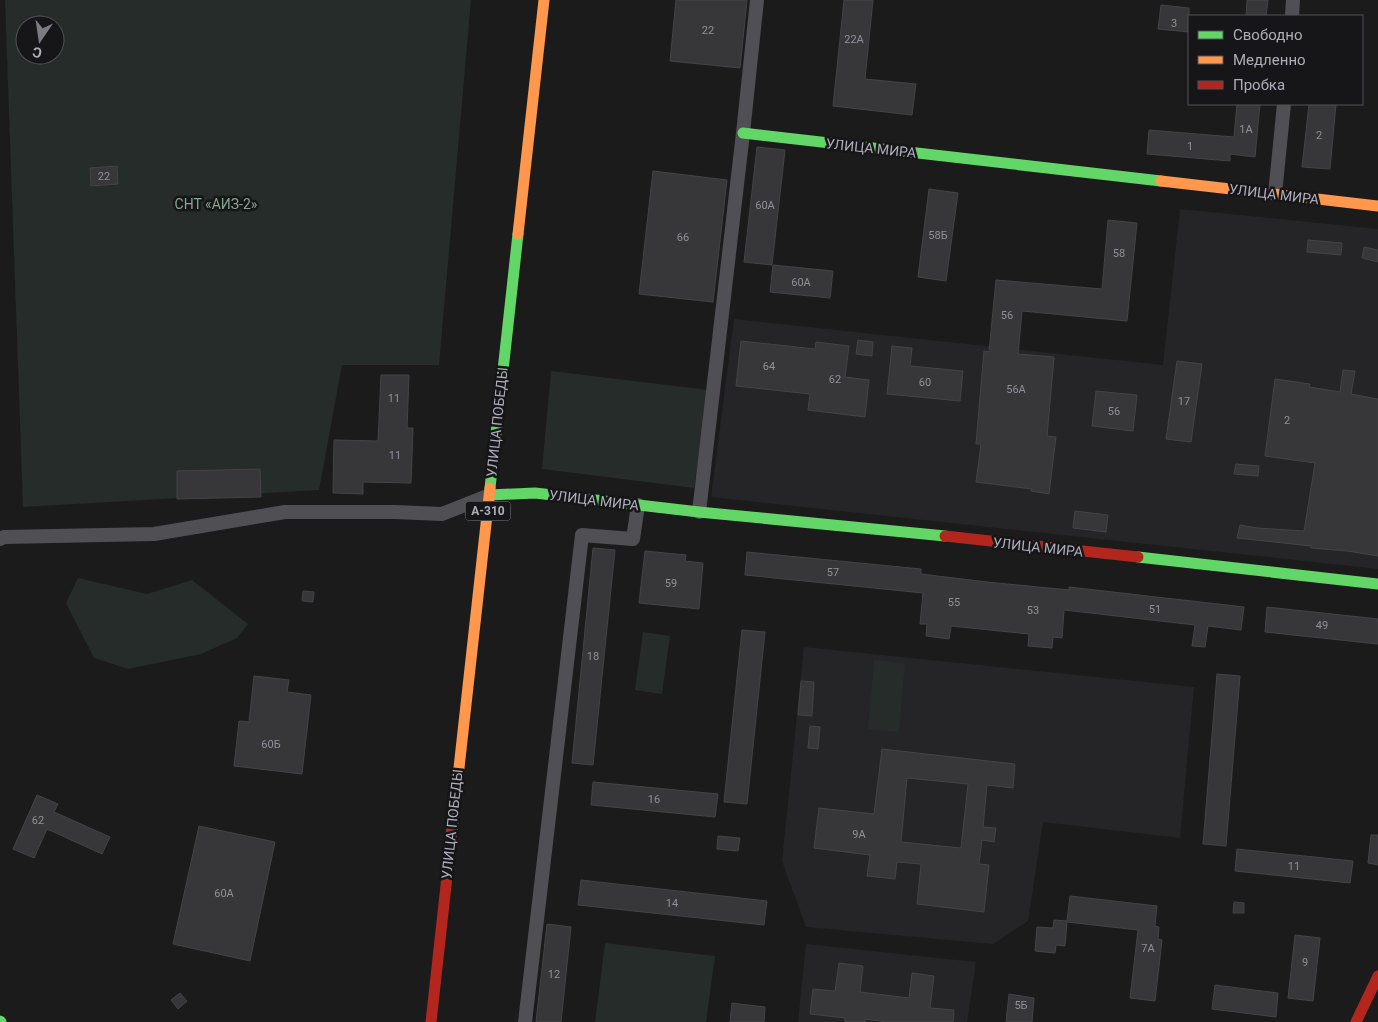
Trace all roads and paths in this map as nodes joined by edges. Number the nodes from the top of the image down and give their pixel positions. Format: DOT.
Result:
graph roads {
  1 [pos="544,0"];
  2 [pos="757,0"];
  3 [pos="1293,0"];
  4 [pos="1292,15"];
  5 [pos="1284,105"];
  6 [pos="743,134"];
  7 [pos="1275,194"];
  8 [pos="1378,206"];
  9 [pos="490,495"];
  10 [pos="638,505"];
  11 [pos="698,512"];
  12 [pos="0,539"];
  13 [pos="1378,584"];
  14 [pos="1378,976"];
  15 [pos="431,1022"];
  16 [pos="525,1022"];
  17 [pos="1356,1022"];
  1 -- 9 [label="main road, УЛИЦА ПОБЕДЫ / А-310"];
  2 -- 6 [label="street"];
  3 -- 4 [label="street"];
  5 -- 7 [label="street"];
  6 -- 7 [label="main road, УЛИЦА МИРА"];
  6 -- 11 [label="street"];
  7 -- 8 [label="main road, УЛИЦА МИРА"];
  9 -- 10 [label="main road, УЛИЦА МИРА"];
  9 -- 12 [label="street"];
  9 -- 15 [label="main road, УЛИЦА ПОБЕДЫ / А-310"];
  10 -- 11 [label="main road, УЛИЦА МИРА"];
  10 -- 16 [label="street"];
  11 -- 13 [label="main road, УЛИЦА МИРА"];
  14 -- 17 [label="main road"];
}
